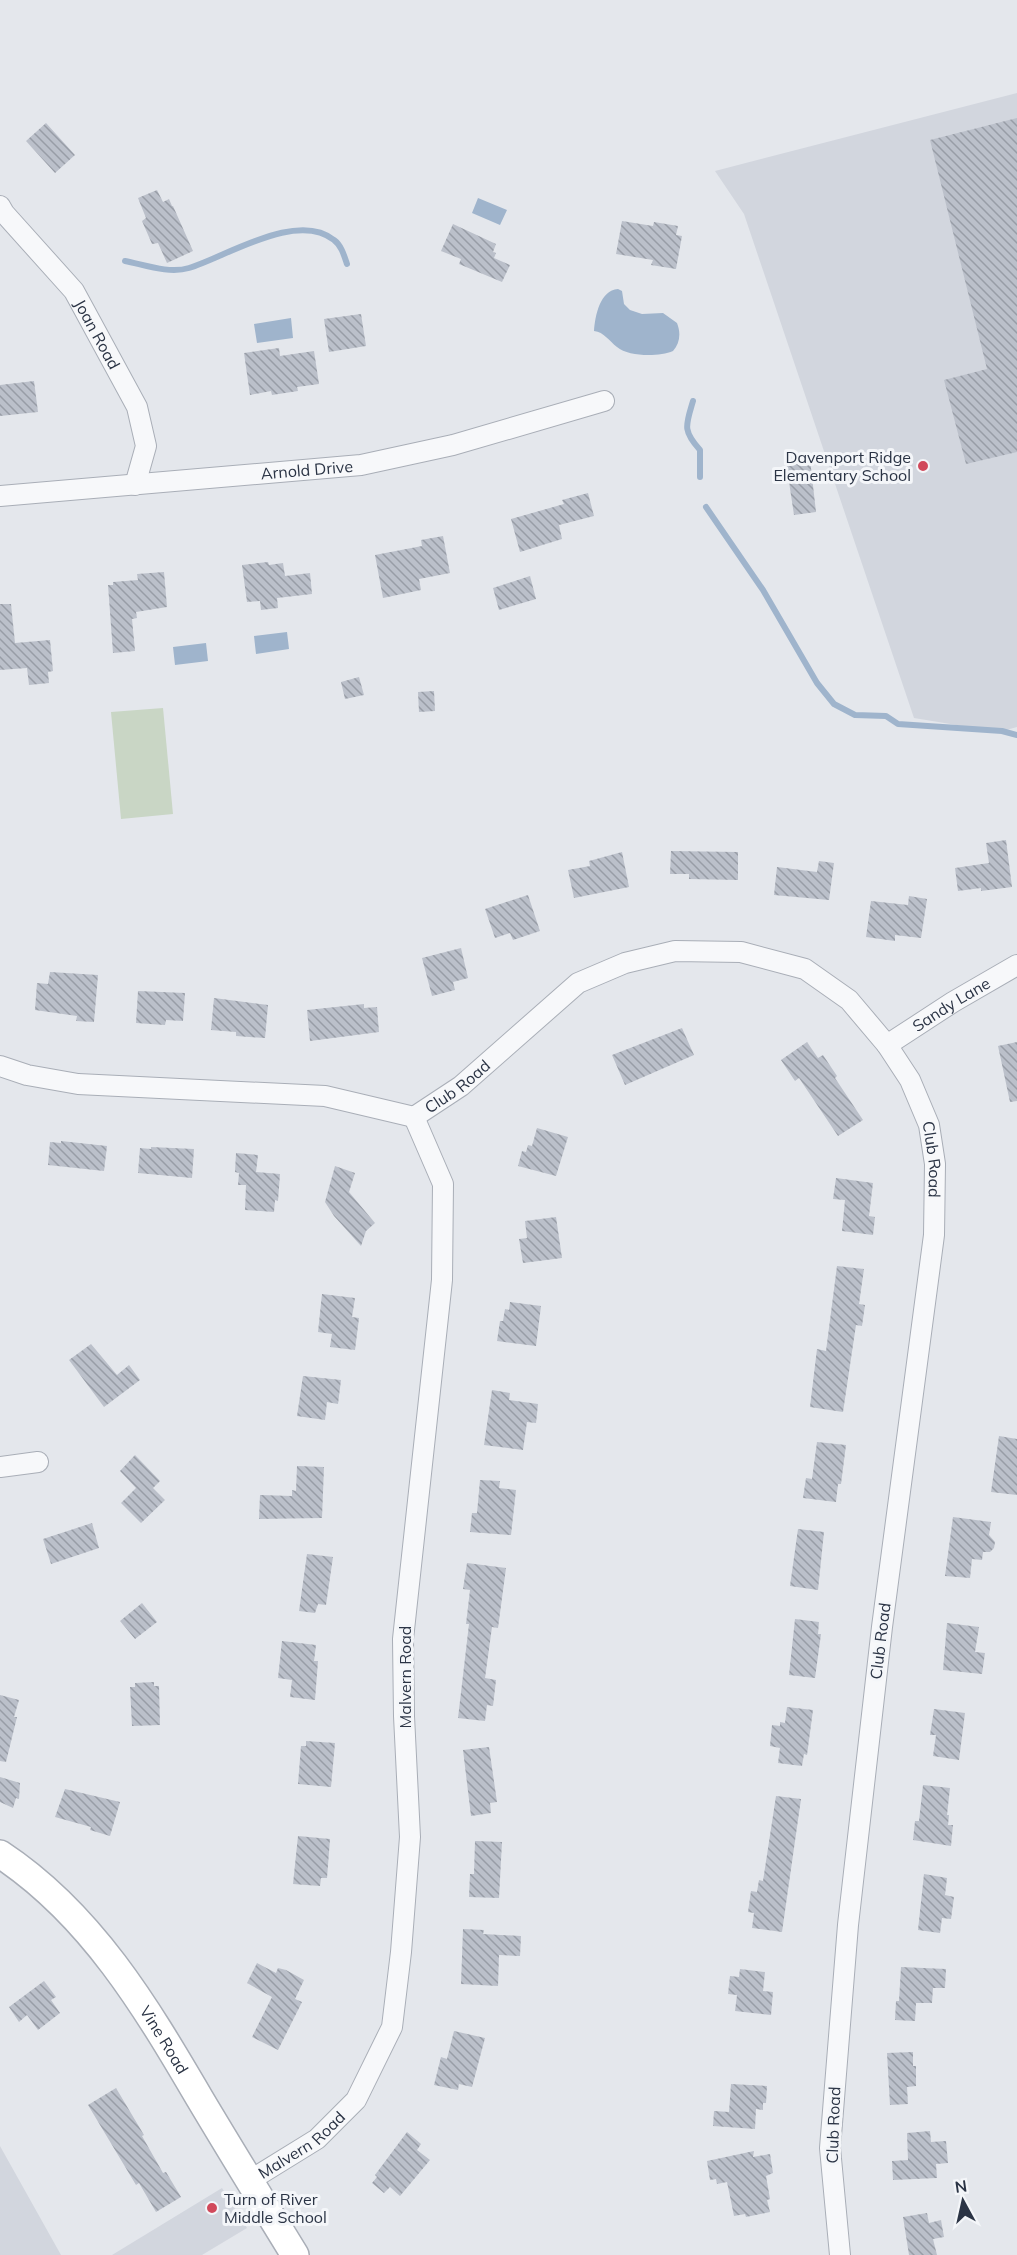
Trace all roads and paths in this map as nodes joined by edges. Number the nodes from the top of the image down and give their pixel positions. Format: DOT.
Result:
graph roads {
  1 [pos="0,206"];
  2 [pos="604,401"];
  3 [pos="135,485"];
  4 [pos="0,496"];
  5 [pos="1017,965"];
  6 [pos="887,1045"];
  7 [pos="0,1066"];
  8 [pos="414,1116"];
  9 [pos="38,1462"];
  10 [pos="0,1467"];
  11 [pos="0,1854"];
  12 [pos="249,2181"];
  13 [pos="295,2255"];
  14 [pos="840,2255"];
  1 -- 3 [label="street, Joan Road"];
  2 -- 3 [label="street, Arnold Drive"];
  3 -- 4 [label="street, Arnold Drive"];
  5 -- 6 [label="street, Sandy Lane"];
  6 -- 8 [label="street, Club Road"];
  6 -- 14 [label="street, Club Road"];
  7 -- 8 [label="street, Club Road"];
  8 -- 12 [label="street, Malvern Road"];
  9 -- 10 [label="street"];
  11 -- 12 [label="street, Vine Road"];
  12 -- 13 [label="street, Vine Road"];
}
